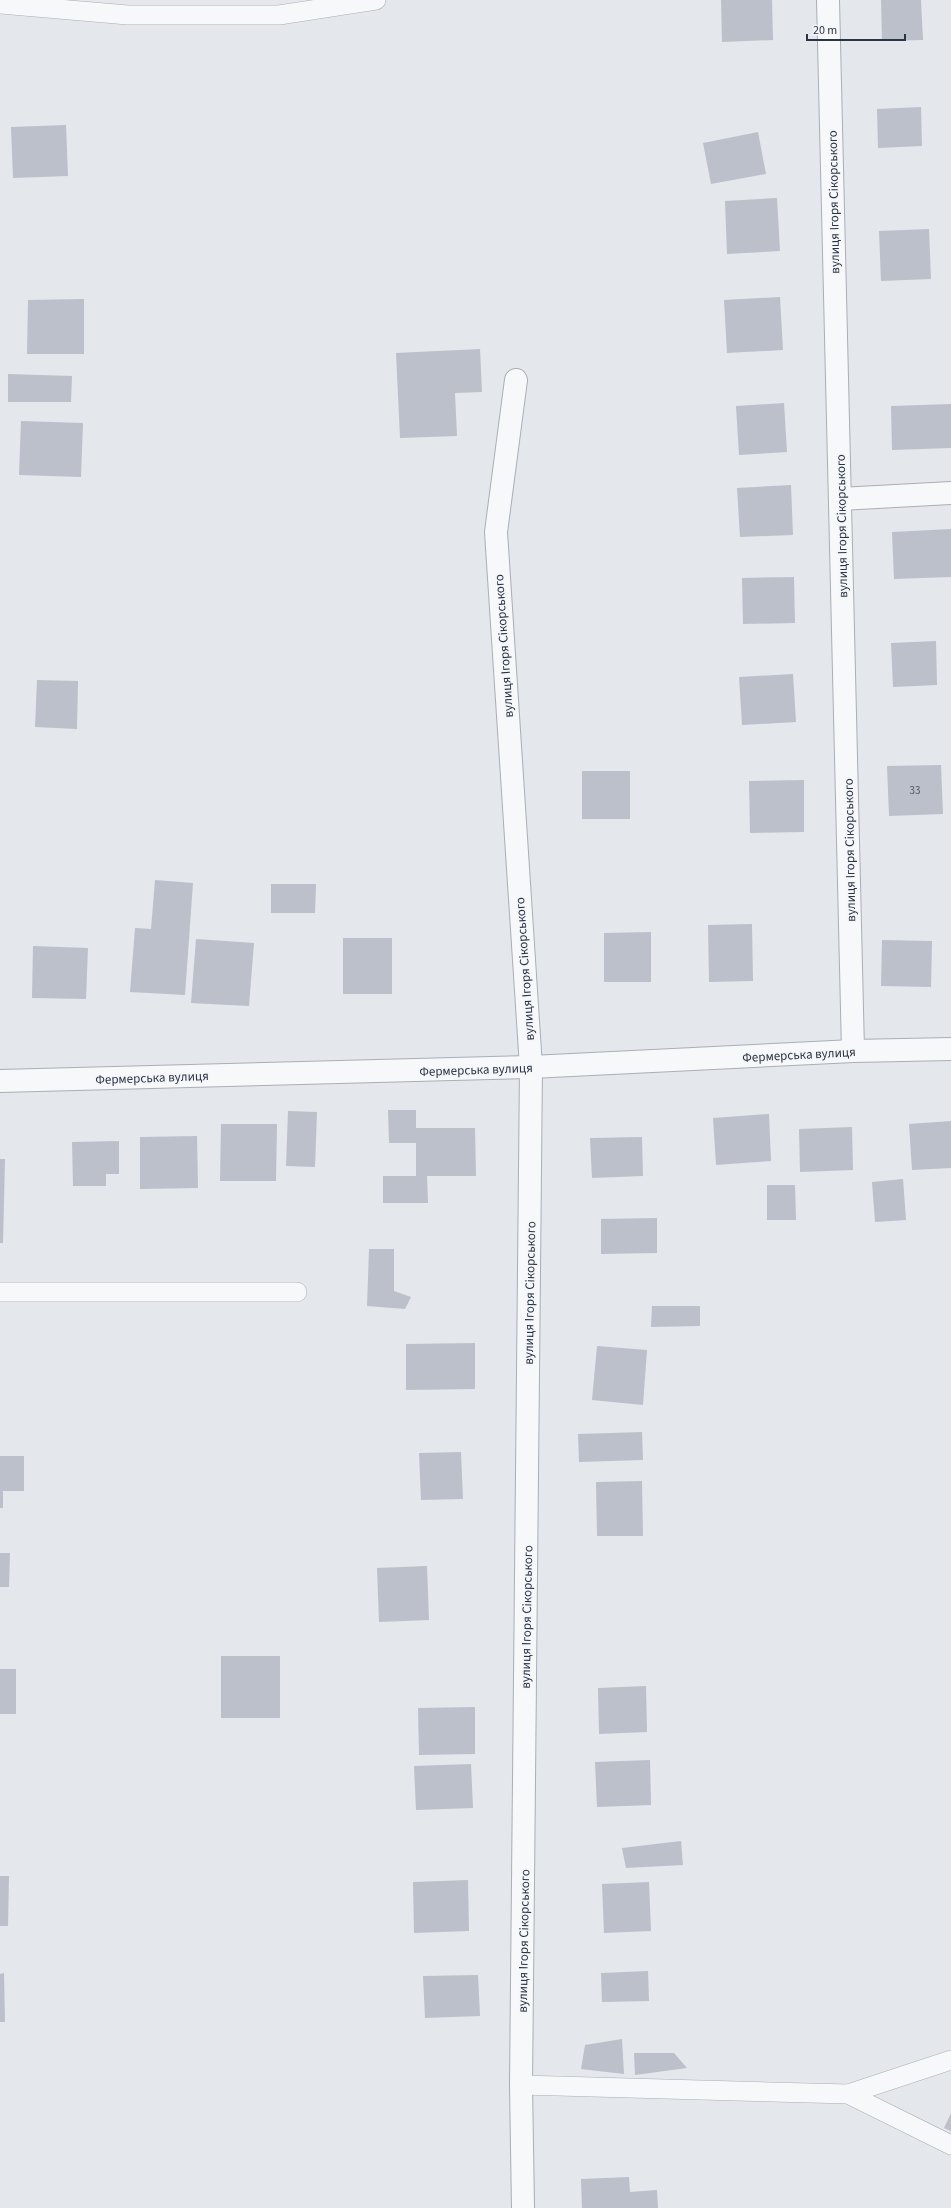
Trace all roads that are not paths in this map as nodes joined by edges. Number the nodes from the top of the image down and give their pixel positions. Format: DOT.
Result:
graph roads {
  1 [pos="376,0"];
  2 [pos="828,0"];
  3 [pos="0,4"];
  4 [pos="516,380"];
  5 [pos="951,493"];
  6 [pos="840,499"];
  7 [pos="951,1049"];
  8 [pos="853,1052"];
  9 [pos="531,1067"];
  10 [pos="0,1081"];
  11 [pos="0,1292"];
  12 [pos="297,1292"];
  13 [pos="951,2060"];
  14 [pos="521,2085"];
  15 [pos="848,2094"];
  16 [pos="951,2145"];
  17 [pos="523,2208"];
  1 -- 3 [label="lane"];
  2 -- 6 [label="street, вулиця Ігоря Сікорського"];
  4 -- 9 [label="street, вулиця Ігоря Сікорського"];
  5 -- 6 [label="street"];
  6 -- 8 [label="street, вулиця Ігоря Сікорського"];
  7 -- 8 [label="street, Фермерська вулиця"];
  8 -- 9 [label="street, Фермерська вулиця"];
  9 -- 10 [label="street, Фермерська вулиця"];
  9 -- 14 [label="street, вулиця Ігоря Сікорського"];
  11 -- 12 [label="lane"];
  13 -- 15 [label="lane"];
  14 -- 15 [label="lane"];
  14 -- 17 [label="street, вулиця Ігоря Сікорського"];
  15 -- 16 [label="lane"];
}
